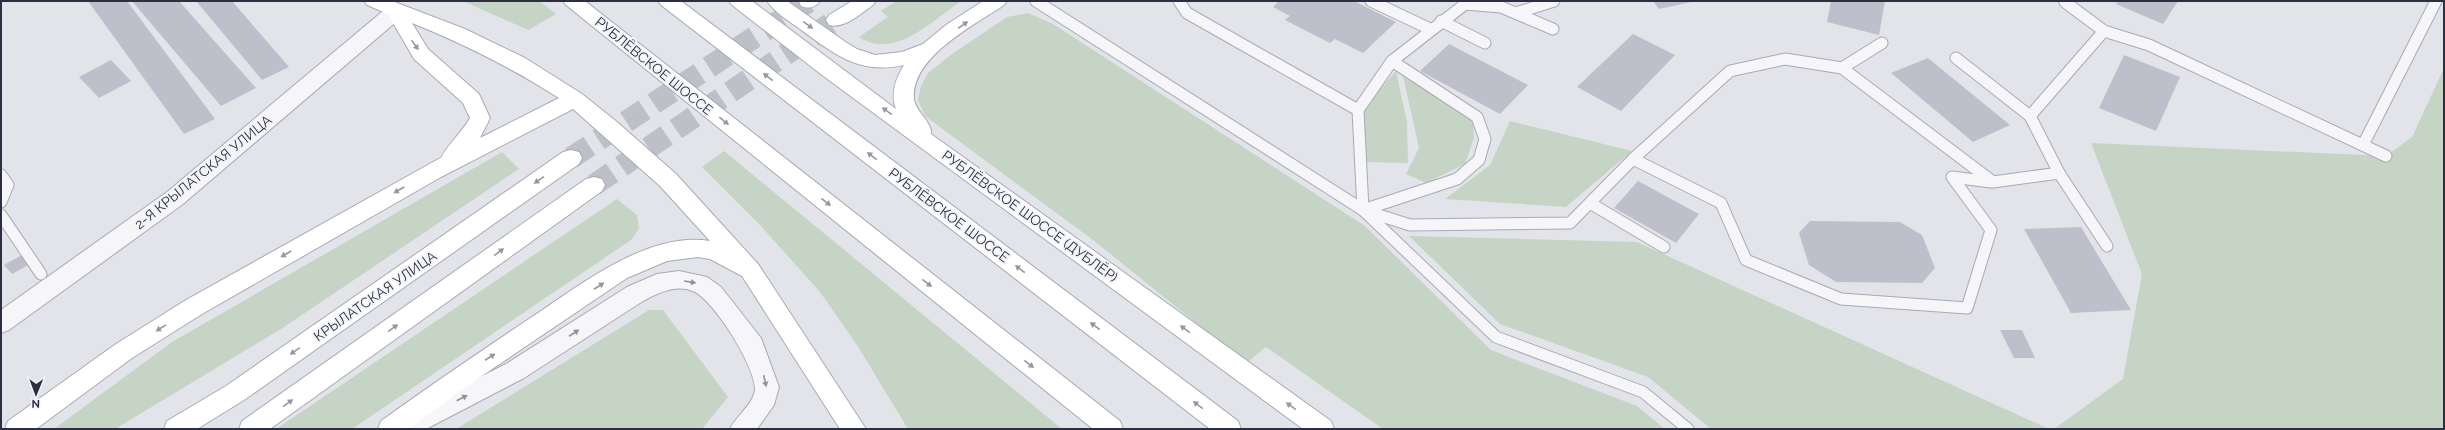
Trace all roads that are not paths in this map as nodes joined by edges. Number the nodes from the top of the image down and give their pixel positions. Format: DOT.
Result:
graph roads {
  1 [pos="374,1"];
  2 [pos="573,1"];
  3 [pos="668,1"];
  4 [pos="739,1"];
  5 [pos="777,1"];
  6 [pos="866,1"];
  7 [pos="998,1"];
  8 [pos="1036,1"];
  9 [pos="1179,1"];
  10 [pos="1371,1"];
  11 [pos="1554,1"];
  12 [pos="2064,1"];
  13 [pos="2436,1"];
  14 [pos="1467,2"];
  15 [pos="396,11"];
  16 [pos="1516,14"];
  17 [pos="836,20"];
  18 [pos="1441,21"];
  19 [pos="1430,29"];
  20 [pos="1553,29"];
  21 [pos="2104,31"];
  22 [pos="1485,43"];
  23 [pos="1882,43"];
  24 [pos="931,47"];
  25 [pos="1956,58"];
  26 [pos="1392,62"];
  27 [pos="1842,68"];
  28 [pos="575,99"];
  29 [pos="1358,110"];
  30 [pos="2030,116"];
  31 [pos="930,143"];
  32 [pos="2363,145"];
  33 [pos="2386,156"];
  34 [pos="571,158"];
  35 [pos="1633,159"];
  36 [pos="433,171"];
  37 [pos="2059,173"];
  38 [pos="1,175"];
  39 [pos="1993,182"];
  40 [pos="594,185"];
  41 [pos="1,202"];
  42 [pos="1590,203"];
  43 [pos="1362,210"];
  44 [pos="1,215"];
  45 [pos="2107,246"];
  46 [pos="1664,247"];
  47 [pos="750,270"];
  48 [pos="42,274"];
  49 [pos="1,323"];
  50 [pos="1106,427"];
  51 [pos="17,429"];
  52 [pos="176,429"];
  53 [pos="251,429"];
  54 [pos="390,429"];
  55 [pos="402,429"];
  56 [pos="742,429"];
  57 [pos="854,429"];
  58 [pos="1229,429"];
  59 [pos="1322,429"];
  60 [pos="1688,429"];
  1 -- 15 [label="main road"];
  2 -- 50 [label="main road, РУБЛЁВСКОЕ ШОССЕ, one-way"];
  58 -- 3 [label="main road, РУБЛЁВСКОЕ ШОССЕ, one-way"];
  31 -- 4 [label="main road, РУБЛЁВСКОЕ ШОССЕ (ДУБЛЁР), one-way"];
  5 -- 24 [label="main road, one-way"];
  6 -- 17 [label="main road"];
  24 -- 7 [label="main road, one-way"];
  8 -- 43 [label="lane"];
  9 -- 29 [label="lane"];
  10 -- 19 [label="lane"];
  11 -- 16 [label="lane"];
  12 -- 21 [label="lane"];
  13 -- 32 [label="lane"];
  14 -- 16 [label="lane"];
  14 -- 18 [label="lane"];
  15 -- 28 [label="main road"];
  15 -- 36 [label="main road, one-way"];
  15 -- 49 [label="street, 2-Я КРЫЛАТСКАЯ УЛИЦА"];
  16 -- 20 [label="lane"];
  18 -- 19 [label="lane"];
  18 -- 22 [label="lane"];
  19 -- 26 [label="lane"];
  21 -- 30 [label="lane"];
  21 -- 32 [label="lane"];
  23 -- 27 [label="lane"];
  24 -- 31 [label="main road"];
  25 -- 30 [label="lane"];
  26 -- 29 [label="lane"];
  26 -- 43 [label="lane"];
  27 -- 35 [label="lane"];
  27 -- 39 [label="lane"];
  28 -- 36 [label="main road"];
  28 -- 47 [label="main road"];
  29 -- 43 [label="lane"];
  30 -- 37 [label="lane"];
  59 -- 31 [label="main road, РУБЛЁВСКОЕ ШОССЕ (ДУБЛЁР), one-way"];
  32 -- 33 [label="lane"];
  34 -- 52 [label="main road, КРЫЛАТСКАЯ УЛИЦА, one-way"];
  35 -- 39 [label="lane"];
  35 -- 42 [label="lane"];
  36 -- 51 [label="main road, one-way"];
  37 -- 39 [label="lane"];
  37 -- 45 [label="lane"];
  38 -- 41 [label="lane"];
  53 -- 40 [label="main road, one-way"];
  42 -- 43 [label="lane"];
  42 -- 46 [label="lane"];
  43 -- 60 [label="lane"];
  44 -- 48 [label="lane"];
  54 -- 47 [label="main road, one-way"];
  47 -- 57 [label="main road"];
  55 -- 56 [label="street, one-way"];
}
